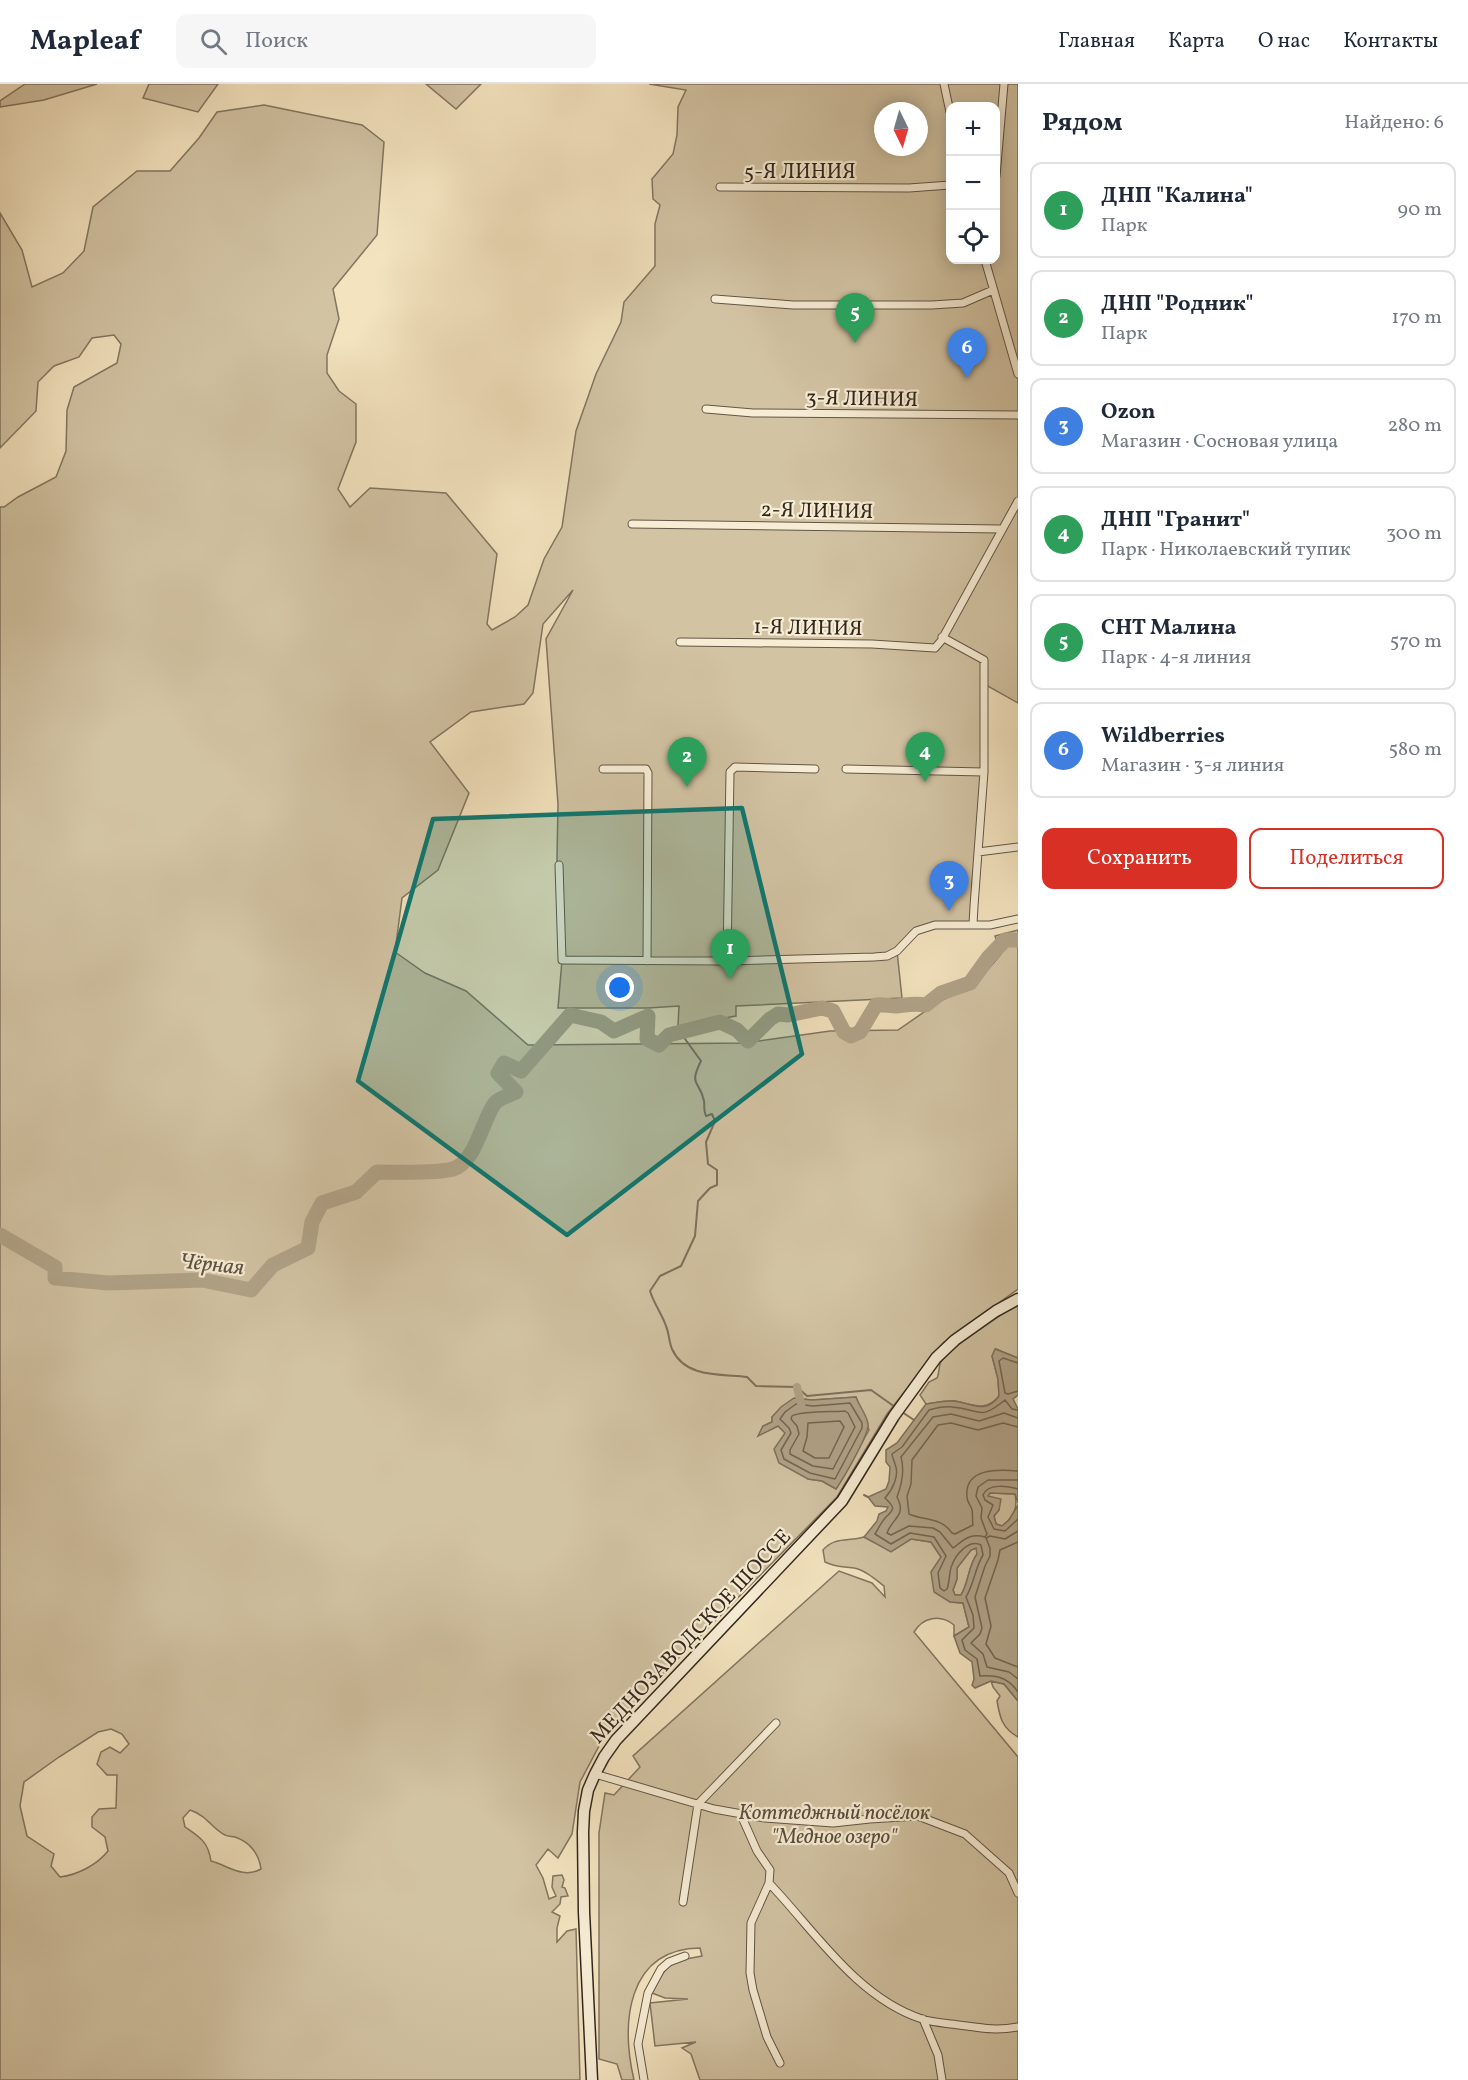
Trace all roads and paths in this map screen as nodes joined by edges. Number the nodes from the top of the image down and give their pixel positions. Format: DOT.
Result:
graph roads {
  1 [pos="944,84"];
  2 [pos="1004,84"];
  3 [pos="948,102"];
  4 [pos="998,156"];
  5 [pos="946,185"];
  6 [pos="720,187"];
  7 [pos="986,264"];
  8 [pos="993,290"];
  9 [pos="715,299"];
  10 [pos="1018,370"];
  11 [pos="706,409"];
  12 [pos="1018,415"];
  13 [pos="1018,501"];
  14 [pos="632,524"];
  15 [pos="1001,529"];
  16 [pos="942,637"];
  17 [pos="680,642"];
  18 [pos="603,769"];
  19 [pos="815,769"];
  20 [pos="846,769"];
  21 [pos="984,772"];
  22 [pos="1018,847"];
  23 [pos="978,852"];
  24 [pos="559,865"];
  25 [pos="1018,919"];
  26 [pos="973,924"];
  27 [pos="647,961"];
  28 [pos="727,961"];
  29 [pos="1018,1299"];
  30 [pos="776,1723"];
  31 [pos="595,1774"];
  32 [pos="698,1804"];
  33 [pos="741,1815"];
  34 [pos="769,1883"];
  35 [pos="1018,1893"];
  36 [pos="683,1902"];
  37 [pos="685,1956"];
  38 [pos="923,2019"];
  39 [pos="1018,2027"];
  40 [pos="780,2063"];
  41 [pos="592,2080"];
  42 [pos="644,2080"];
  43 [pos="942,2080"];
  1 -- 3 [label="street"];
  2 -- 4 [label="street"];
  5 -- 6 [label="street, 5-Я ЛИНИЯ"];
  7 -- 8 [label="street"];
  8 -- 9 [label="street"];
  8 -- 10 [label="street"];
  11 -- 12 [label="street, 3-Я ЛИНИЯ"];
  13 -- 15 [label="street"];
  14 -- 15 [label="street, 2-Я ЛИНИЯ"];
  15 -- 16 [label="street"];
  16 -- 17 [label="street, 1-Я ЛИНИЯ"];
  16 -- 21 [label="street"];
  18 -- 27 [label="street"];
  19 -- 28 [label="street"];
  20 -- 21 [label="street"];
  21 -- 23 [label="street"];
  22 -- 23 [label="street"];
  23 -- 26 [label="street"];
  24 -- 27 [label="street"];
  25 -- 26 [label="street"];
  26 -- 28 [label="street"];
  27 -- 28 [label="street"];
  29 -- 31 [label="main road, МЕДНОЗАВОДСКОЕ ШОССЕ"];
  30 -- 32 [label="street"];
  31 -- 32 [label="street"];
  31 -- 41 [label="main road, МЕДНОЗАВОДСКОЕ ШОССЕ"];
  32 -- 33 [label="street"];
  32 -- 36 [label="street"];
  33 -- 34 [label="street"];
  33 -- 35 [label="street"];
  34 -- 38 [label="street"];
  34 -- 40 [label="street"];
  37 -- 42 [label="street"];
  38 -- 39 [label="street"];
  38 -- 43 [label="street"];
}
